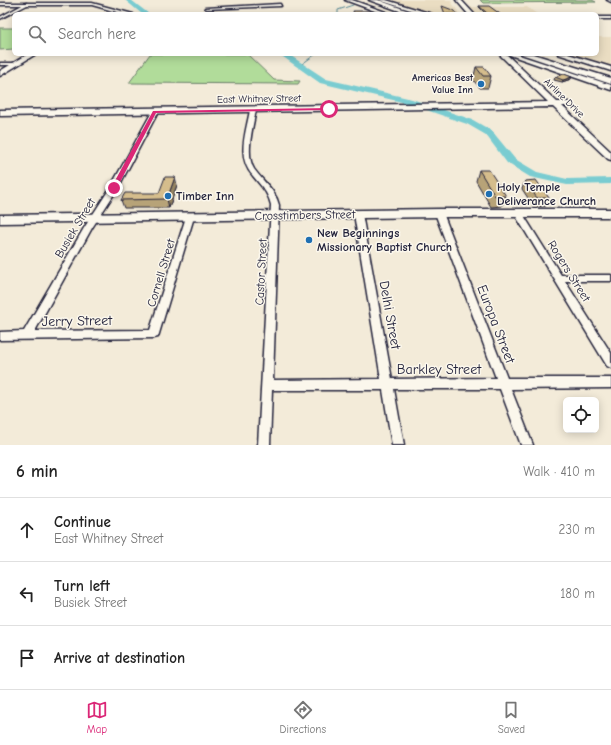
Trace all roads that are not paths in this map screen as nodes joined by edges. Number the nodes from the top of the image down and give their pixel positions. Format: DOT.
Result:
graph roads {
  1 [pos="275,0"];
  2 [pos="347,0"];
  3 [pos="366,0"];
  4 [pos="372,0"];
  5 [pos="382,0"];
  6 [pos="453,0"];
  7 [pos="458,0"];
  8 [pos="359,2"];
  9 [pos="0,4"];
  10 [pos="27,4"];
  11 [pos="462,6"];
  12 [pos="207,8"];
  13 [pos="122,11"];
  14 [pos="119,12"];
  15 [pos="383,12"];
  16 [pos="389,12"];
  17 [pos="394,12"];
  18 [pos="401,12"];
  19 [pos="408,12"];
  20 [pos="412,12"];
  21 [pos="422,12"];
  22 [pos="464,12"];
  23 [pos="469,12"];
  24 [pos="0,18"];
  25 [pos="599,18"];
  26 [pos="611,18"];
  27 [pos="29,56"];
  28 [pos="504,56"];
  29 [pos="549,56"];
  30 [pos="568,56"];
  31 [pos="529,57"];
  32 [pos="0,64"];
  33 [pos="14,64"];
  34 [pos="611,69"];
  35 [pos="0,74"];
  36 [pos="611,76"];
  37 [pos="611,81"];
  38 [pos="598,84"];
  39 [pos="537,87"];
  40 [pos="547,87"];
  41 [pos="611,88"];
  42 [pos="566,104"];
  43 [pos="556,105"];
  44 [pos="253,110"];
  45 [pos="155,112"];
  46 [pos="0,113"];
  47 [pos="608,149"];
  48 [pos="611,157"];
  49 [pos="611,213"];
  50 [pos="440,216"];
  51 [pos="520,216"];
  52 [pos="584,216"];
  53 [pos="359,217"];
  54 [pos="0,219"];
  55 [pos="275,219"];
  56 [pos="189,220"];
  57 [pos="611,220"];
  58 [pos="92,221"];
  59 [pos="0,225"];
  60 [pos="559,278"];
  61 [pos="611,278"];
  62 [pos="154,334"];
  63 [pos="0,336"];
  64 [pos="27,336"];
  65 [pos="611,363"];
  66 [pos="611,383"];
  67 [pos="388,384"];
  68 [pos="503,384"];
  69 [pos="268,385"];
  70 [pos="264,445"];
  71 [pos="398,445"];
  72 [pos="527,445"];
  1 -- 12 [label="street"];
  2 -- 8 [label="main road"];
  3 -- 18 [label="highway"];
  4 -- 19 [label="highway"];
  5 -- 20 [label="highway"];
  5 -- 21 [label="main road"];
  6 -- 11 [label="main road"];
  7 -- 11 [label="main road"];
  8 -- 15 [label="main road"];
  8 -- 16 [label="highway"];
  8 -- 17 [label="highway"];
  9 -- 10 [label="main road"];
  10 -- 13 [label="main road"];
  10 -- 24 [label="street"];
  11 -- 22 [label="main road"];
  11 -- 23 [label="main road"];
  13 -- 14 [label="main road"];
  25 -- 26 [label="street"];
  27 -- 33 [label="main road"];
  28 -- 39 [label="main road, Airline Drive"];
  29 -- 36 [label="highway"];
  30 -- 34 [label="main road"];
  31 -- 36 [label="highway"];
  31 -- 37 [label="highway"];
  31 -- 38 [label="main road"];
  31 -- 40 [label="main road, Airline Drive"];
  32 -- 33 [label="street"];
  33 -- 35 [label="main road"];
  38 -- 41 [label="highway"];
  39 -- 40 [label="main road"];
  39 -- 43 [label="main road, Airline Drive"];
  40 -- 42 [label="main road, Airline Drive"];
  42 -- 43 [label="main road, East Whitney Street"];
  42 -- 47 [label="main road, Airline Drive"];
  43 -- 44 [label="main road, East Whitney Street"];
  43 -- 47 [label="main road, Airline Drive"];
  44 -- 45 [label="main road, East Whitney Street"];
  44 -- 55 [label="street, Castor Street"];
  45 -- 46 [label="main road, East Whitney Street"];
  45 -- 58 [label="street, Busiek Street"];
  47 -- 48 [label="main road, Airline Drive"];
  49 -- 52 [label="main road, Crosstimbers Street"];
  50 -- 51 [label="main road, Crosstimbers Street"];
  50 -- 53 [label="main road, Crosstimbers Street"];
  50 -- 68 [label="street, Europa Street"];
  51 -- 52 [label="main road, Crosstimbers Street"];
  51 -- 60 [label="street, Rogers Street"];
  52 -- 57 [label="main road, Crosstimbers Street"];
  53 -- 55 [label="main road, Crosstimbers Street"];
  53 -- 67 [label="street, Delhi Street"];
  54 -- 58 [label="main road, Crosstimbers Street"];
  55 -- 56 [label="main road, Crosstimbers Street"];
  55 -- 69 [label="street, Castor Street"];
  56 -- 58 [label="main road, Crosstimbers Street"];
  56 -- 62 [label="street, Cornell Street"];
  58 -- 59 [label="main road, Crosstimbers Street"];
  58 -- 64 [label="street, Busiek Street"];
  60 -- 61 [label="street"];
  60 -- 65 [label="street, Rogers Street"];
  62 -- 64 [label="street, Jerry Street"];
  63 -- 64 [label="street, Jerry Street"];
  66 -- 68 [label="street, Barkley Street"];
  67 -- 68 [label="street, Barkley Street"];
  67 -- 69 [label="street, Barkley Street"];
  67 -- 71 [label="street, Delhi Street"];
  68 -- 72 [label="street, Europa Street"];
  69 -- 70 [label="street, Castor Street"];
}
